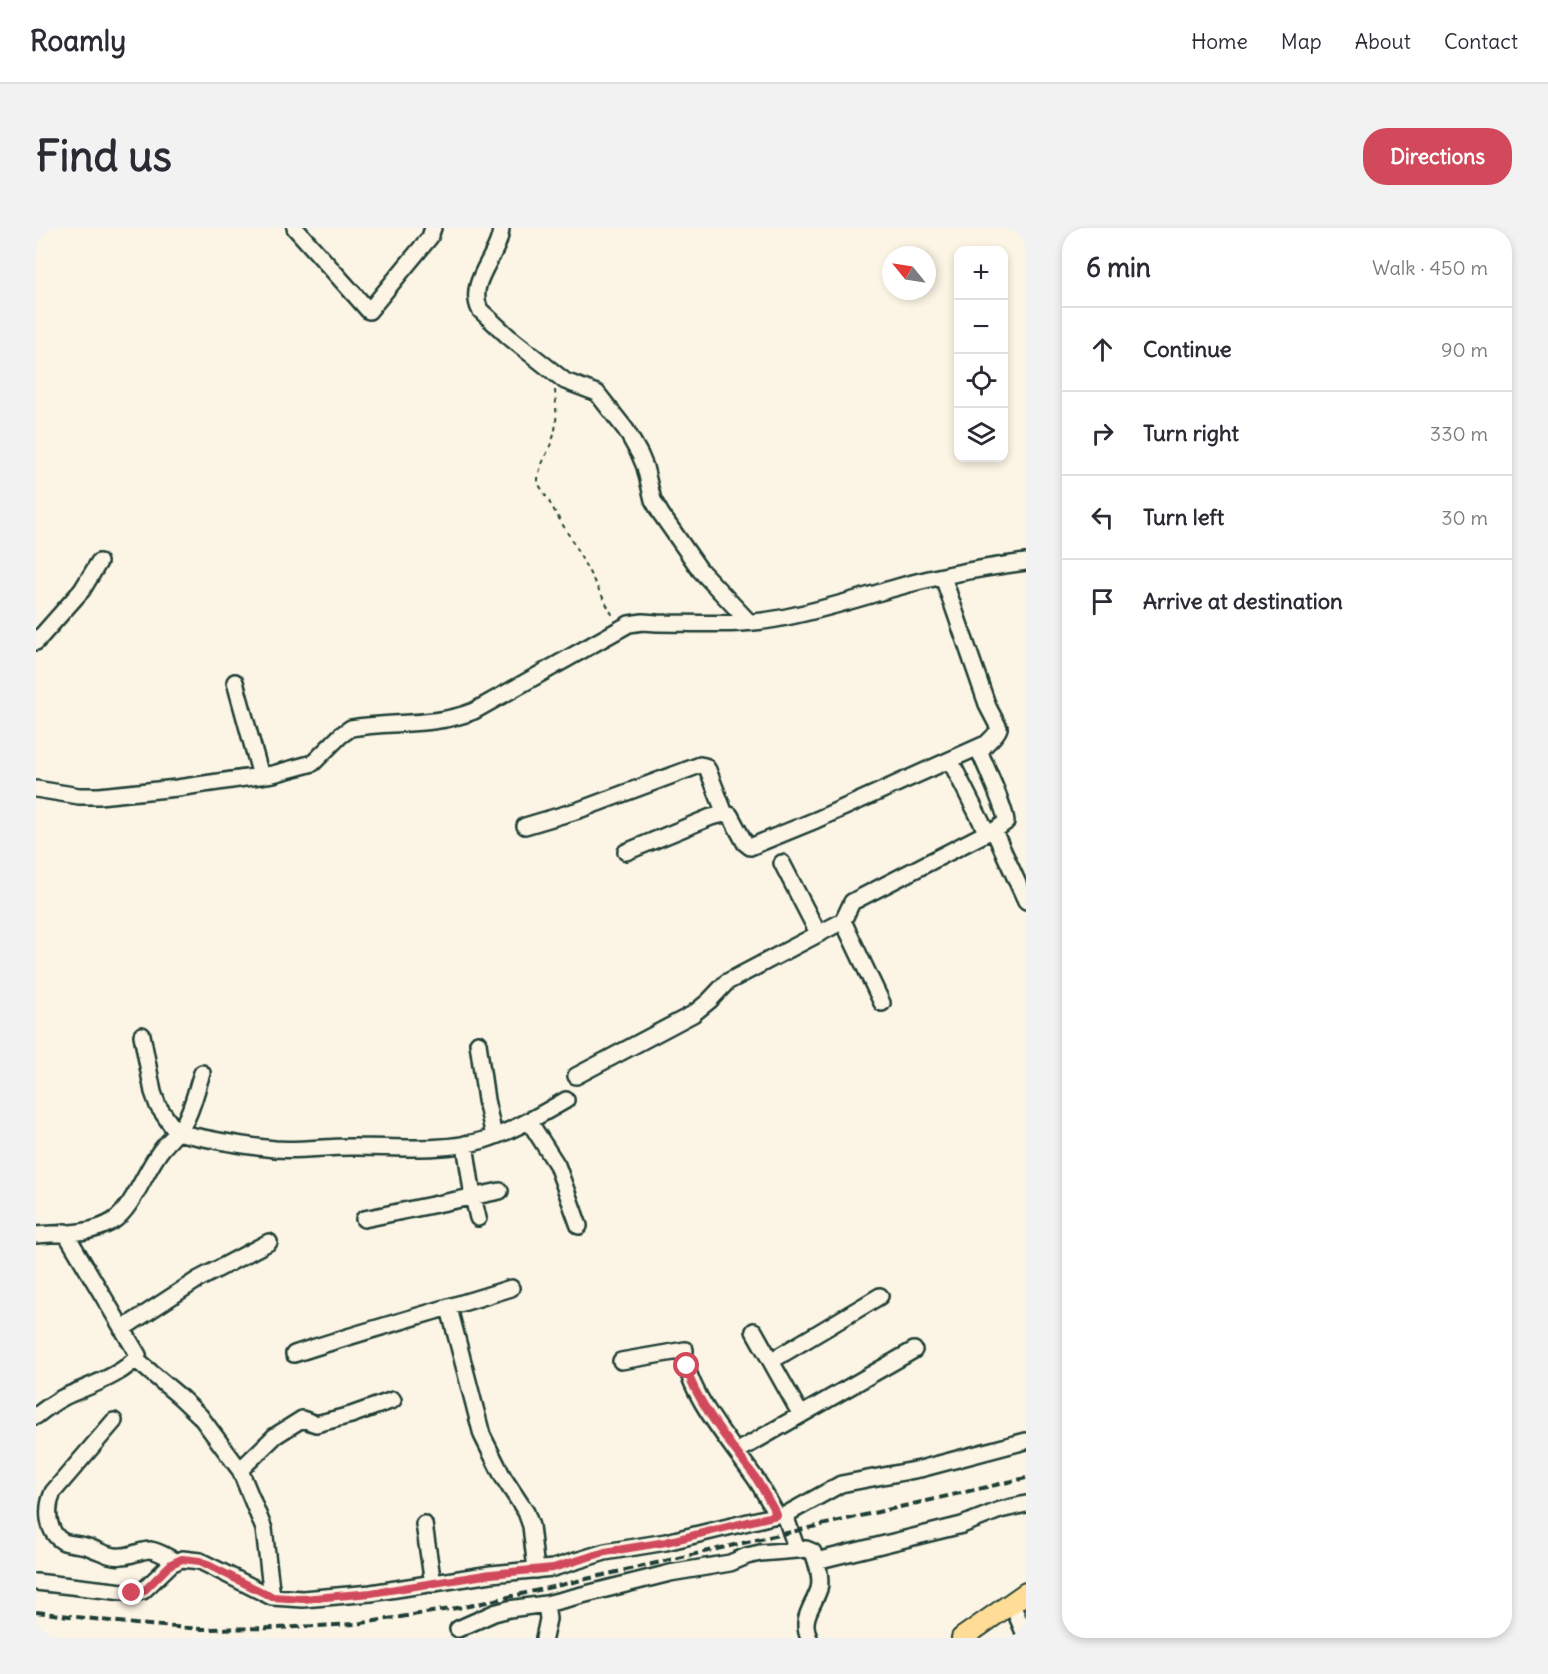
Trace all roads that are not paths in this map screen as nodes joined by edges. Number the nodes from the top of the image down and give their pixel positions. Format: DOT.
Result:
graph roads {
  1 [pos="296,228"];
  2 [pos="433,228"];
  3 [pos="501,228"];
  4 [pos="99,562"];
  5 [pos="1026,562"];
  6 [pos="943,577"];
  7 [pos="749,622"];
  8 [pos="36,642"];
  9 [pos="235,682"];
  10 [pos="983,745"];
  11 [pos="950,760"];
  12 [pos="261,776"];
  13 [pos="36,789"];
  14 [pos="725,814"];
  15 [pos="525,826"];
  16 [pos="990,832"];
  17 [pos="626,852"];
  18 [pos="782,863"];
  19 [pos="1026,901"];
  20 [pos="843,921"];
  21 [pos="818,933"];
  22 [pos="882,1003"];
  23 [pos="142,1035"];
  24 [pos="478,1043"];
  25 [pos="202,1073"];
  26 [pos="576,1076"];
  27 [pos="566,1100"];
  28 [pos="529,1121"];
  29 [pos="176,1132"];
  30 [pos="494,1136"];
  31 [pos="465,1144"];
  32 [pos="500,1191"];
  33 [pos="473,1197"];
  34 [pos="478,1218"];
  35 [pos="364,1219"];
  36 [pos="579,1226"];
  37 [pos="65,1232"];
  38 [pos="36,1235"];
  39 [pos="268,1242"];
  40 [pos="511,1288"];
  41 [pos="880,1296"];
  42 [pos="449,1308"];
  43 [pos="122,1329"];
  44 [pos="754,1331"];
  45 [pos="914,1350"];
  46 [pos="294,1354"];
  47 [pos="135,1359"];
  48 [pos="621,1361"];
  49 [pos="771,1361"];
  50 [pos="393,1400"];
  51 [pos="801,1415"];
  52 [pos="36,1416"];
  53 [pos="114,1421"];
  54 [pos="1026,1441"];
  55 [pos="736,1452"];
  56 [pos="240,1470"];
  57 [pos="1026,1504"];
  58 [pos="781,1515"];
  59 [pos="424,1524"];
  60 [pos="797,1550"];
  61 [pos="175,1561"];
  62 [pos="816,1562"];
  63 [pos="536,1570"];
  64 [pos="36,1582"];
  65 [pos="433,1584"];
  66 [pos="272,1597"];
  67 [pos="1019,1597"];
  68 [pos="546,1604"];
  69 [pos="458,1629"];
  70 [pos="1026,1637"];
  71 [pos="544,1638"];
  72 [pos="809,1638"];
  73 [pos="962,1638"];
  1 -- 2 [label="street"];
  3 -- 7 [label="street"];
  4 -- 8 [label="street"];
  5 -- 6 [label="street"];
  6 -- 7 [label="street"];
  6 -- 10 [label="street"];
  7 -- 12 [label="street"];
  9 -- 12 [label="street"];
  10 -- 11 [label="street"];
  10 -- 16 [label="street"];
  11 -- 14 [label="street"];
  11 -- 16 [label="street"];
  12 -- 13 [label="street"];
  14 -- 15 [label="street"];
  14 -- 17 [label="street"];
  16 -- 19 [label="street"];
  16 -- 20 [label="street"];
  18 -- 21 [label="street"];
  20 -- 21 [label="street"];
  20 -- 22 [label="street"];
  21 -- 26 [label="street"];
  23 -- 29 [label="street"];
  24 -- 30 [label="street"];
  25 -- 29 [label="street"];
  27 -- 28 [label="street"];
  28 -- 30 [label="street"];
  28 -- 36 [label="street"];
  29 -- 31 [label="street"];
  29 -- 37 [label="street"];
  30 -- 31 [label="street"];
  31 -- 33 [label="street"];
  32 -- 33 [label="street"];
  33 -- 34 [label="street"];
  33 -- 35 [label="street"];
  37 -- 38 [label="street"];
  37 -- 43 [label="street"];
  39 -- 43 [label="street"];
  40 -- 42 [label="street"];
  41 -- 49 [label="street"];
  42 -- 46 [label="street"];
  42 -- 63 [label="street"];
  43 -- 47 [label="street"];
  44 -- 49 [label="street"];
  45 -- 51 [label="street"];
  47 -- 52 [label="street"];
  47 -- 56 [label="street"];
  48 -- 55 [label="street"];
  49 -- 51 [label="street"];
  50 -- 56 [label="street"];
  51 -- 55 [label="street"];
  53 -- 61 [label="street"];
  54 -- 58 [label="street"];
  55 -- 58 [label="street"];
  56 -- 66 [label="street"];
  57 -- 62 [label="street"];
  58 -- 60 [label="street"];
  58 -- 63 [label="street"];
  59 -- 65 [label="street"];
  60 -- 62 [label="street"];
  60 -- 68 [label="street"];
  61 -- 64 [label="street"];
  61 -- 66 [label="street"];
  62 -- 72 [label="street"];
  63 -- 65 [label="street"];
  65 -- 66 [label="street"];
  67 -- 70 [label="street"];
  67 -- 73 [label="main road"];
  68 -- 69 [label="street"];
  68 -- 71 [label="street"];
}
